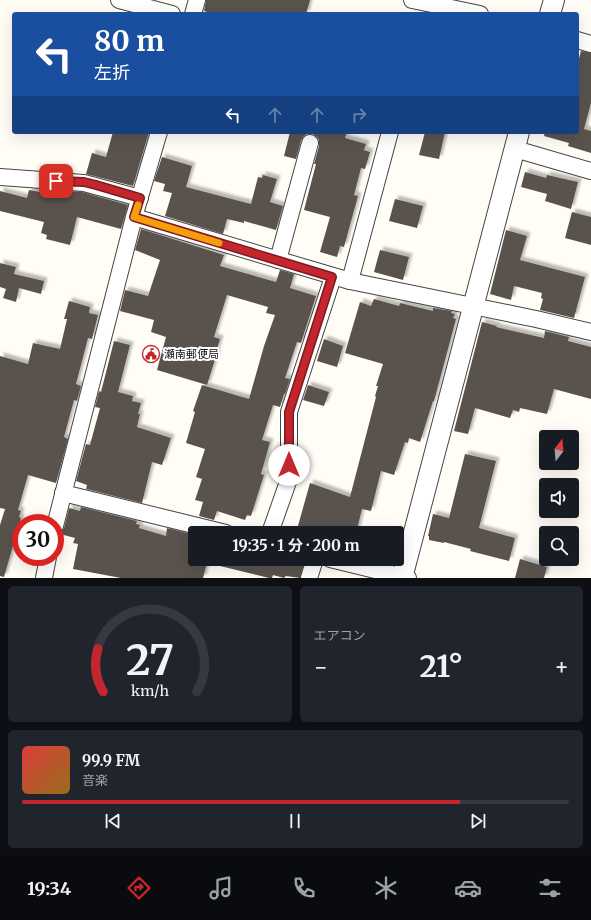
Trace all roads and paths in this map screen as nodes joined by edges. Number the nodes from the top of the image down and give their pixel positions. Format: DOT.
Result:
graph roads {
  1 [pos="119,0"];
  2 [pos="197,0"];
  3 [pos="412,0"];
  4 [pos="554,0"];
  5 [pos="432,9"];
  6 [pos="164,12"];
  7 [pos="194,12"];
  8 [pos="461,12"];
  9 [pos="551,12"];
  10 [pos="579,41"];
  11 [pos="591,44"];
  12 [pos="158,134"];
  13 [pos="389,134"];
  14 [pos="517,140"];
  15 [pos="310,144"];
  16 [pos="591,171"];
  17 [pos="0,177"];
  18 [pos="140,198"];
  19 [pos="134,217"];
  20 [pos="278,260"];
  21 [pos="332,277"];
  22 [pos="350,281"];
  23 [pos="472,306"];
  24 [pos="591,332"];
  25 [pos="63,493"];
  26 [pos="58,514"];
  27 [pos="197,526"];
  28 [pos="272,526"];
  29 [pos="46,566"];
  30 [pos="313,566"];
  31 [pos="357,566"];
  32 [pos="44,578"];
  33 [pos="309,578"];
  34 [pos="404,578"];
  1 -- 6 [label="street"];
  2 -- 7 [label="street"];
  3 -- 5 [label="street"];
  4 -- 9 [label="street"];
  5 -- 8 [label="street"];
  10 -- 11 [label="street"];
  12 -- 18 [label="street"];
  13 -- 22 [label="street"];
  14 -- 16 [label="street"];
  14 -- 23 [label="street"];
  15 -- 20 [label="street"];
  17 -- 18 [label="street"];
  18 -- 19 [label="street"];
  19 -- 20 [label="street"];
  19 -- 25 [label="street"];
  20 -- 21 [label="street"];
  21 -- 22 [label="street"];
  21 -- 28 [label="street"];
  22 -- 23 [label="street"];
  23 -- 24 [label="street"];
  23 -- 34 [label="street"];
  25 -- 26 [label="street"];
  25 -- 27 [label="street"];
  29 -- 32 [label="street"];
  30 -- 33 [label="street"];
  31 -- 34 [label="street"];
}
